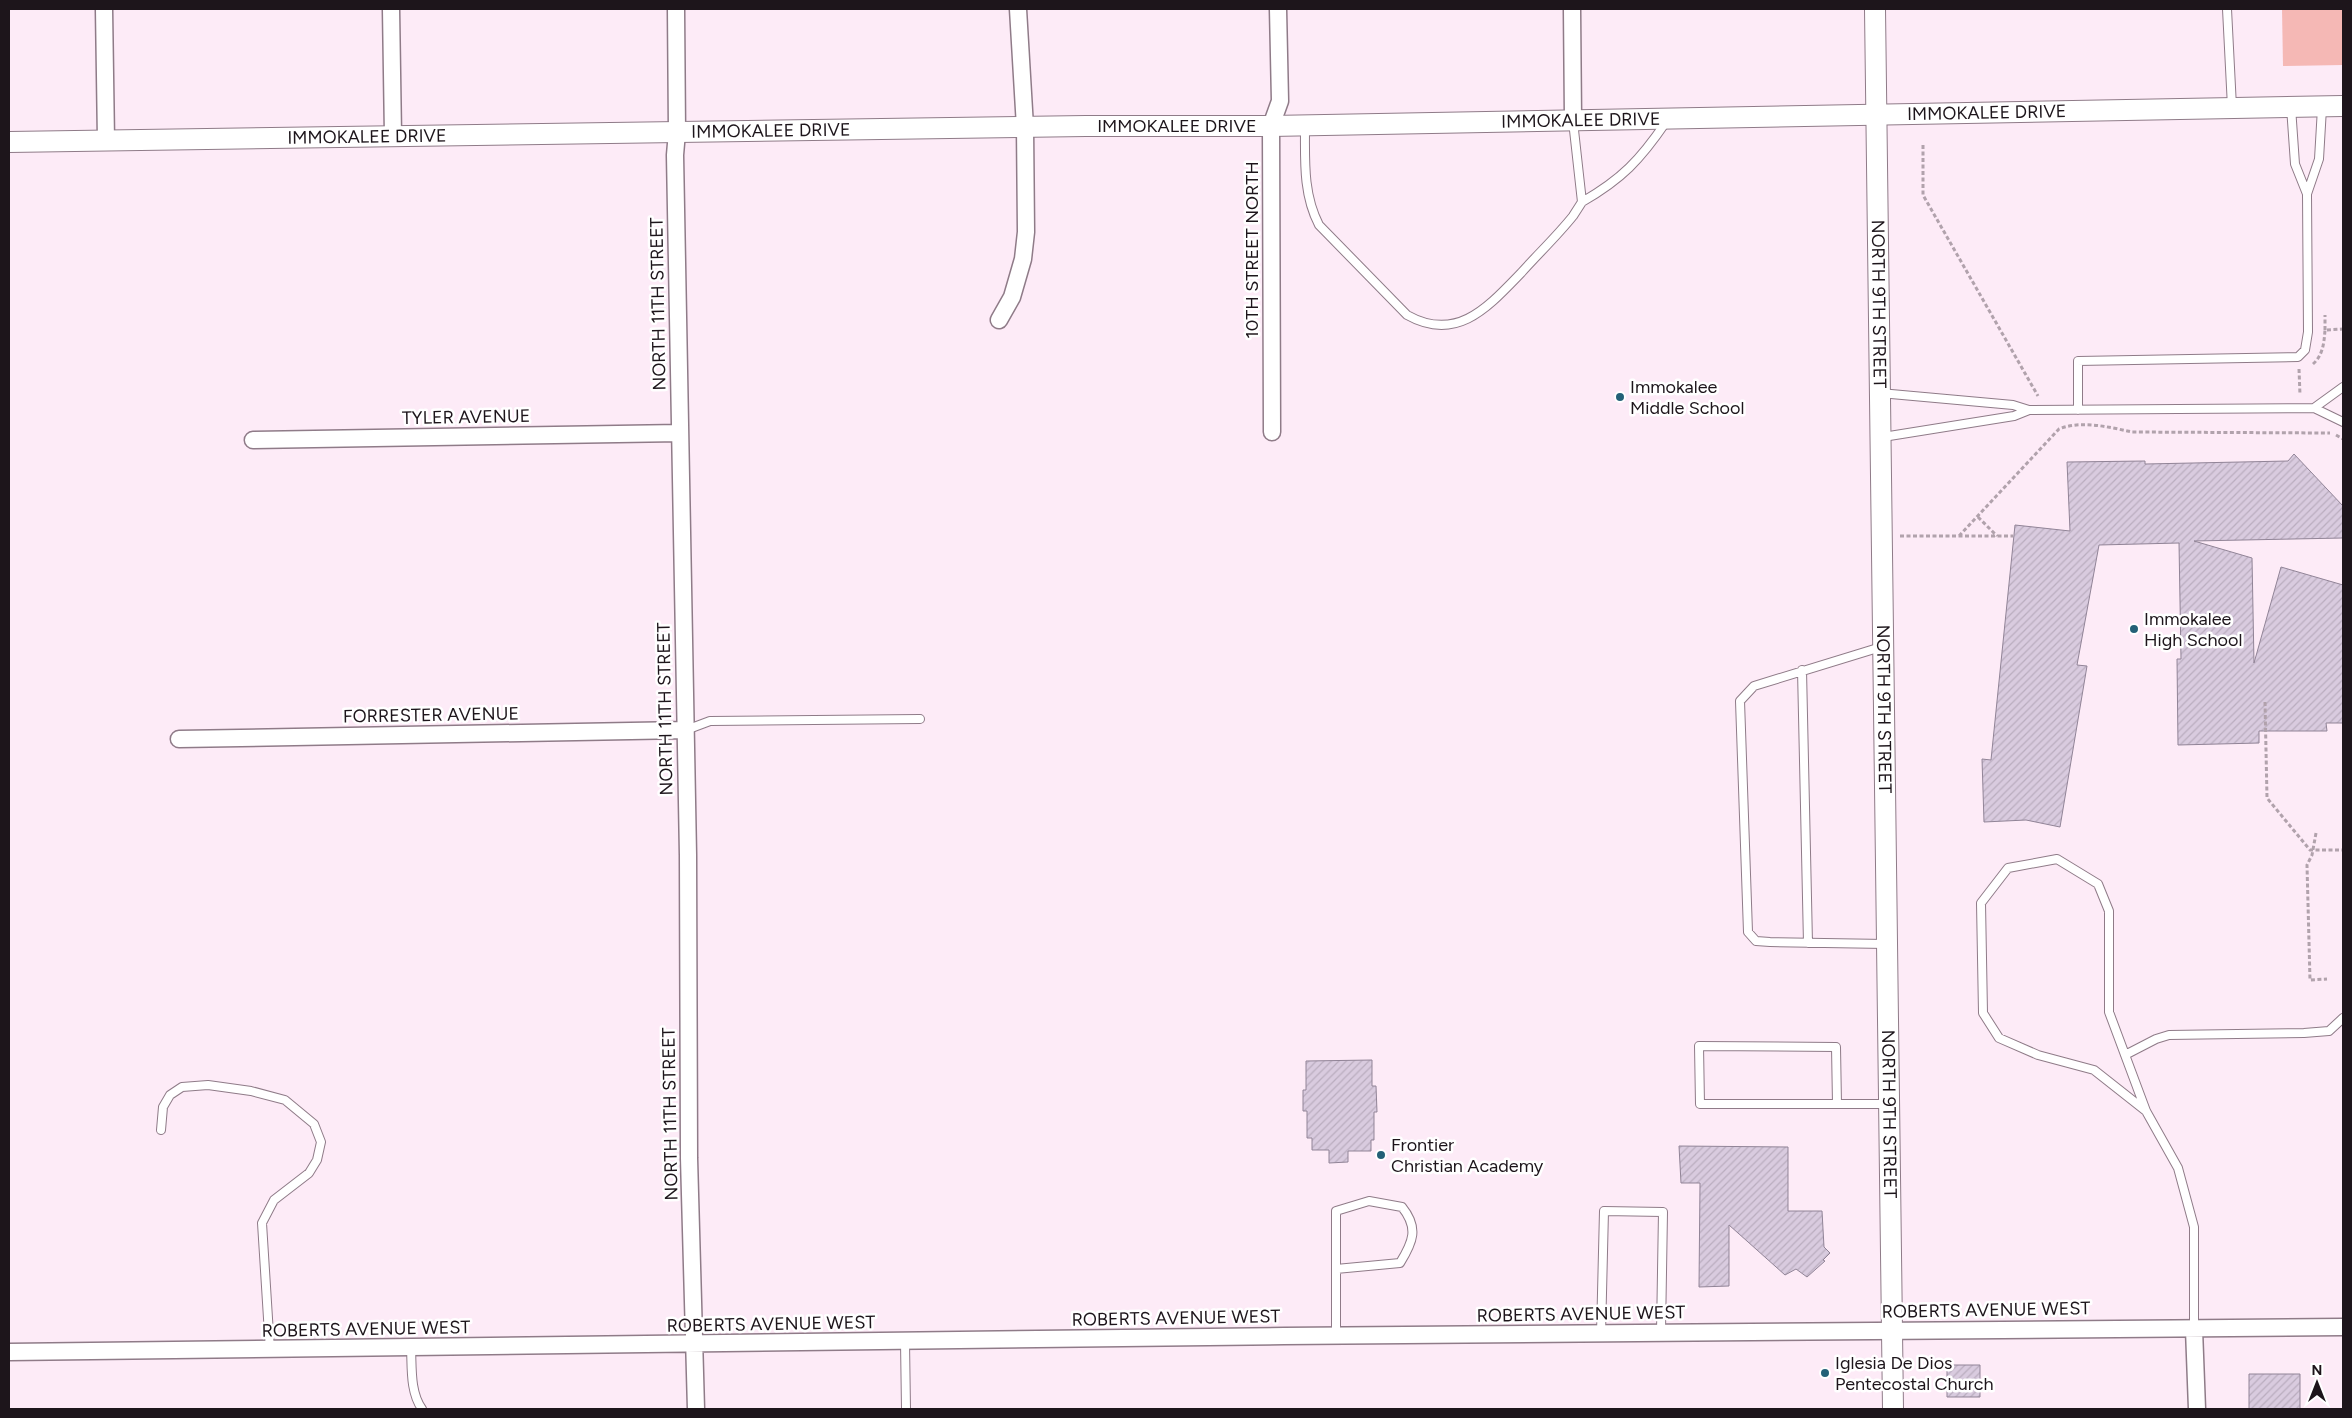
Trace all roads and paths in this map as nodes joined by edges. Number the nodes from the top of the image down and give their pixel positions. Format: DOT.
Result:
graph roads {
  1 [pos="104,9"];
  2 [pos="391,9"];
  3 [pos="676,9"];
  4 [pos="1018,9"];
  5 [pos="1278,9"];
  6 [pos="1572,9"];
  7 [pos="1875,9"];
  8 [pos="2227,9"];
  9 [pos="2322,106"];
  10 [pos="2343,106"];
  11 [pos="2291,107"];
  12 [pos="2232,108"];
  13 [pos="1875,116"];
  14 [pos="1668,118"];
  15 [pos="1573,119"];
  16 [pos="1305,125"];
  17 [pos="1271,126"];
  18 [pos="1025,127"];
  19 [pos="677,132"];
  20 [pos="393,136"];
  21 [pos="106,141"];
  22 [pos="9,142"];
  23 [pos="1923,145"];
  24 [pos="2307,194"];
  25 [pos="1582,202"];
  26 [pos="2325,314"];
  27 [pos="999,320"];
  28 [pos="2325,330"];
  29 [pos="2343,387"];
  30 [pos="1880,393"];
  31 [pos="2039,398"];
  32 [pos="2314,408"];
  33 [pos="2029,410"];
  34 [pos="2078,410"];
  35 [pos="2343,422"];
  36 [pos="1272,432"];
  37 [pos="680,433"];
  38 [pos="1881,437"];
  39 [pos="2343,439"];
  40 [pos="253,440"];
  41 [pos="1978,517"];
  42 [pos="1892,536"];
  43 [pos="1959,536"];
  44 [pos="1997,536"];
  45 [pos="2014,536"];
  46 [pos="1883,646"];
  47 [pos="1802,670"];
  48 [pos="2265,702"];
  49 [pos="920,719"];
  50 [pos="685,730"];
  51 [pos="179,739"];
  52 [pos="2316,833"];
  53 [pos="2314,850"];
  54 [pos="2343,850"];
  55 [pos="1808,943"];
  56 [pos="1886,944"];
  57 [pos="2327,979"];
  58 [pos="2343,1018"];
  59 [pos="2125,1055"];
  60 [pos="1837,1104"];
  61 [pos="1888,1104"];
  62 [pos="2146,1111"];
  63 [pos="161,1130"];
  64 [pos="1336,1269"];
  65 [pos="2343,1327"];
  66 [pos="2194,1328"];
  67 [pos="1661,1332"];
  68 [pos="1892,1332"];
  69 [pos="1601,1334"];
  70 [pos="1336,1336"];
  71 [pos="905,1342"];
  72 [pos="694,1345"];
  73 [pos="411,1348"];
  74 [pos="270,1350"];
  75 [pos="9,1352"];
  76 [pos="422,1409"];
  77 [pos="696,1409"];
  78 [pos="906,1409"];
  79 [pos="1893,1409"];
  80 [pos="2197,1409"];
  1 -- 21 [label="street"];
  2 -- 20 [label="street"];
  3 -- 19 [label="street, NORTH 11TH STREET"];
  4 -- 18 [label="street"];
  5 -- 17 [label="street, 10TH STREET NORTH"];
  6 -- 15 [label="street"];
  7 -- 13 [label="street, NORTH 9TH STREET"];
  8 -- 12 [label="lane"];
  9 -- 10 [label="street, IMMOKALEE DRIVE"];
  9 -- 11 [label="street, IMMOKALEE DRIVE"];
  9 -- 24 [label="lane"];
  11 -- 12 [label="street, IMMOKALEE DRIVE"];
  11 -- 24 [label="lane"];
  12 -- 13 [label="street, IMMOKALEE DRIVE"];
  13 -- 14 [label="street, IMMOKALEE DRIVE"];
  13 -- 30 [label="street, NORTH 9TH STREET"];
  14 -- 15 [label="street, IMMOKALEE DRIVE"];
  14 -- 25 [label="lane"];
  15 -- 16 [label="street, IMMOKALEE DRIVE"];
  15 -- 25 [label="lane"];
  16 -- 17 [label="street, IMMOKALEE DRIVE"];
  16 -- 25 [label="lane"];
  17 -- 18 [label="street, IMMOKALEE DRIVE"];
  17 -- 36 [label="street, 10TH STREET NORTH"];
  18 -- 19 [label="street, IMMOKALEE DRIVE"];
  18 -- 27 [label="street"];
  19 -- 20 [label="street, IMMOKALEE DRIVE"];
  19 -- 37 [label="street, NORTH 11TH STREET"];
  20 -- 21 [label="street, IMMOKALEE DRIVE"];
  21 -- 22 [label="street, IMMOKALEE DRIVE"];
  23 -- 31 [label="path"];
  24 -- 34 [label="lane"];
  26 -- 28 [label="path"];
  29 -- 32 [label="lane"];
  30 -- 33 [label="lane"];
  30 -- 38 [label="street, NORTH 9TH STREET"];
  32 -- 34 [label="lane"];
  32 -- 35 [label="lane"];
  33 -- 34 [label="lane"];
  33 -- 38 [label="lane"];
  37 -- 40 [label="street, TYLER AVENUE"];
  37 -- 50 [label="street, NORTH 11TH STREET"];
  38 -- 46 [label="street, NORTH 9TH STREET"];
  39 -- 41 [label="path"];
  41 -- 43 [label="path"];
  41 -- 44 [label="path"];
  42 -- 43 [label="path"];
  43 -- 44 [label="path"];
  44 -- 45 [label="path"];
  46 -- 47 [label="lane"];
  46 -- 56 [label="street, NORTH 9TH STREET"];
  47 -- 55 [label="lane"];
  47 -- 55 [label="lane"];
  48 -- 53 [label="path"];
  49 -- 50 [label="lane"];
  50 -- 51 [label="street, FORRESTER AVENUE"];
  50 -- 72 [label="street, NORTH 11TH STREET"];
  52 -- 53 [label="path"];
  53 -- 54 [label="path"];
  53 -- 57 [label="path"];
  55 -- 56 [label="lane"];
  56 -- 61 [label="street, NORTH 9TH STREET"];
  58 -- 59 [label="lane"];
  59 -- 62 [label="lane"];
  59 -- 62 [label="lane"];
  60 -- 60 [label="lane"];
  60 -- 61 [label="lane"];
  61 -- 68 [label="street, NORTH 9TH STREET"];
  62 -- 66 [label="lane"];
  63 -- 74 [label="lane"];
  64 -- 64 [label="lane"];
  64 -- 70 [label="lane"];
  65 -- 66 [label="street, ROBERTS AVENUE WEST"];
  66 -- 68 [label="street, ROBERTS AVENUE WEST"];
  66 -- 80 [label="street"];
  67 -- 68 [label="street, ROBERTS AVENUE WEST"];
  67 -- 69 [label="street, ROBERTS AVENUE WEST"];
  67 -- 69 [label="lane"];
  68 -- 79 [label="street, NORTH 9TH STREET"];
  69 -- 70 [label="street, ROBERTS AVENUE WEST"];
  70 -- 71 [label="street, ROBERTS AVENUE WEST"];
  71 -- 72 [label="street, ROBERTS AVENUE WEST"];
  71 -- 78 [label="lane"];
  72 -- 73 [label="street, ROBERTS AVENUE WEST"];
  72 -- 77 [label="street, NORTH 11TH STREET"];
  73 -- 74 [label="street, ROBERTS AVENUE WEST"];
  73 -- 76 [label="lane"];
  74 -- 75 [label="street, ROBERTS AVENUE WEST"];
}
